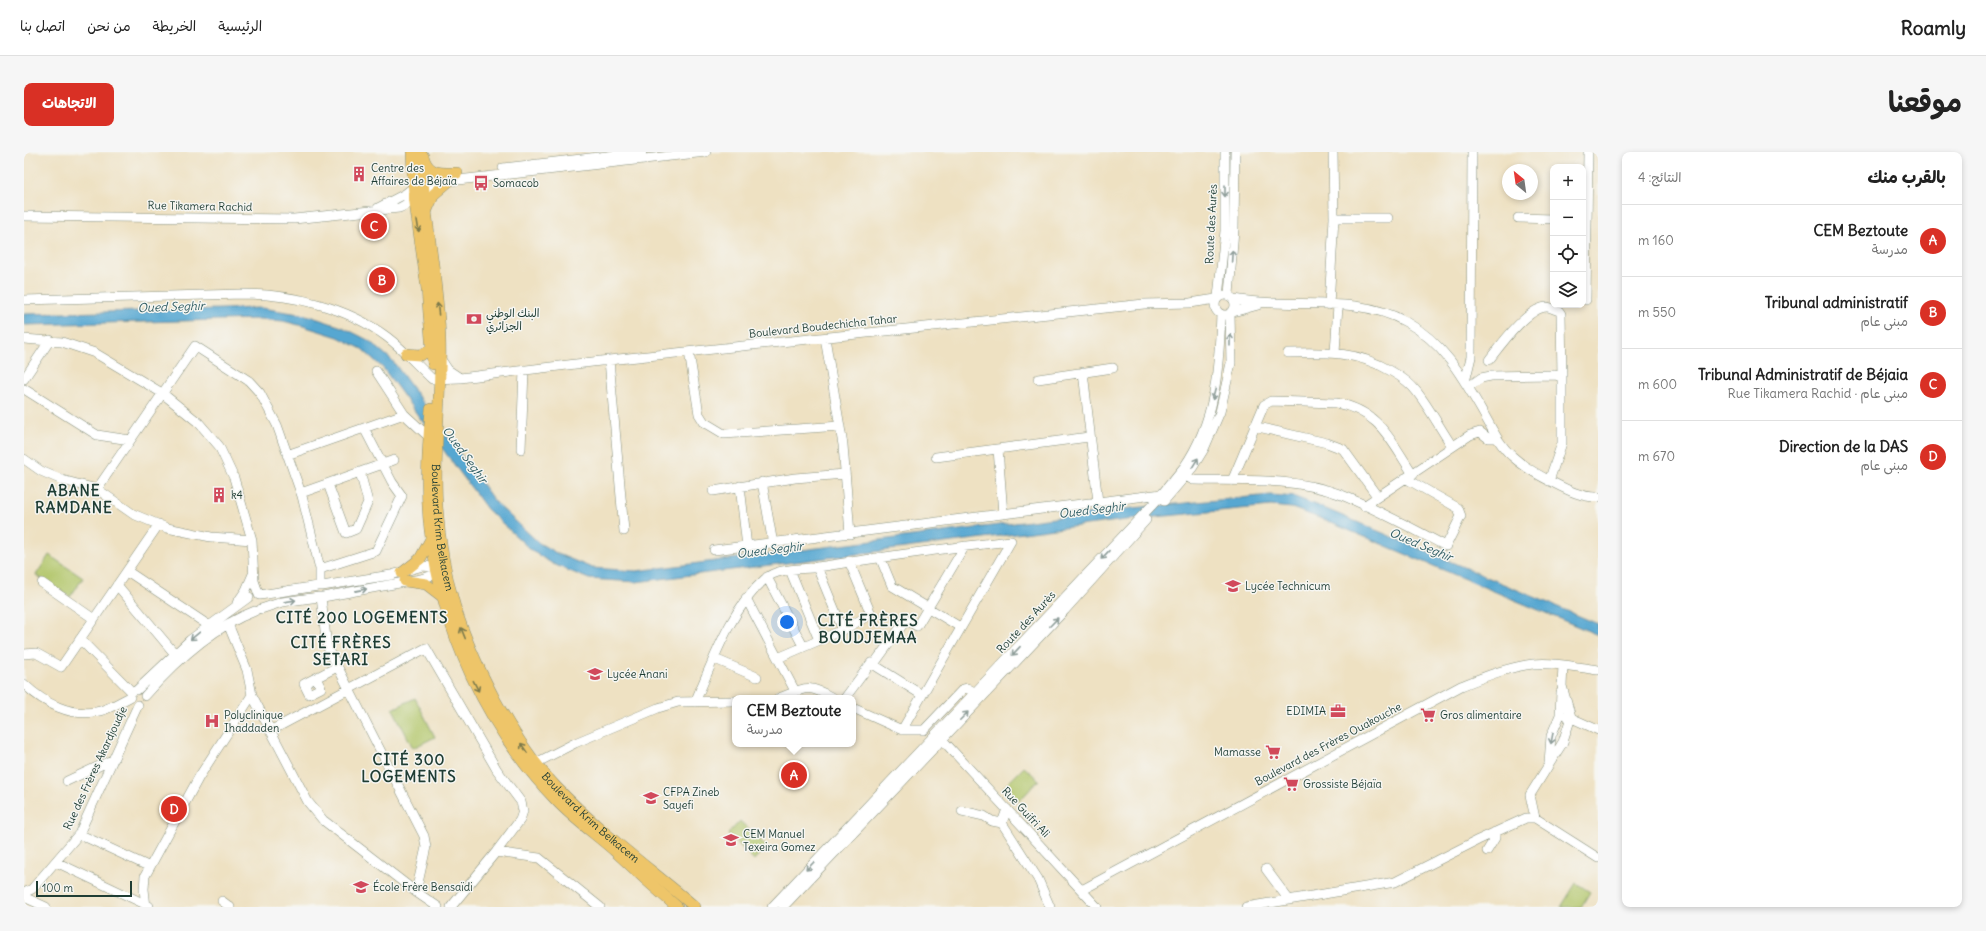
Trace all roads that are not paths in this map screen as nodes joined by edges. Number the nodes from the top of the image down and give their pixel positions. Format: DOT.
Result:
graph roads {
  1 [pos="412,152"];
  2 [pos="422,152"];
  3 [pos="642,152"];
  4 [pos="706,152"];
  5 [pos="1226,152"];
  6 [pos="1235,152"];
  7 [pos="1333,152"];
  8 [pos="1472,152"];
  9 [pos="1588,152"];
  10 [pos="457,173"];
  11 [pos="449,181"];
  12 [pos="418,189"];
  13 [pos="1586,200"];
  14 [pos="426,214"];
  15 [pos="24,216"];
  16 [pos="1334,218"];
  17 [pos="1388,218"];
  18 [pos="1518,218"];
  19 [pos="1550,219"];
  20 [pos="1585,236"];
  21 [pos="1586,272"];
  22 [pos="1232,297"];
  23 [pos="1217,298"];
  24 [pos="24,300"];
  25 [pos="1190,303"];
  26 [pos="1263,304"];
  27 [pos="1334,305"];
  28 [pos="1225,312"];
  29 [pos="825,338"];
  30 [pos="24,339"];
  31 [pos="50,340"];
  32 [pos="689,352"];
  33 [pos="1288,353"];
  34 [pos="1335,353"];
  35 [pos="406,354"];
  36 [pos="436,354"];
  37 [pos="609,360"];
  38 [pos="1489,360"];
  39 [pos="1113,368"];
  40 [pos="524,370"];
  41 [pos="376,371"];
  42 [pos="1083,372"];
  43 [pos="1562,377"];
  44 [pos="460,378"];
  45 [pos="24,379"];
  46 [pos="1038,379"];
  47 [pos="1467,381"];
  48 [pos="437,385"];
  49 [pos="24,389"];
  50 [pos="162,393"];
  51 [pos="404,414"];
  52 [pos="840,426"];
  53 [pos="1254,426"];
  54 [pos="364,428"];
  55 [pos="1089,437"];
  56 [pos="1497,438"];
  57 [pos="130,440"];
  58 [pos="433,440"];
  59 [pos="1452,446"];
  60 [pos="521,449"];
  61 [pos="998,449"];
  62 [pos="287,455"];
  63 [pos="936,457"];
  64 [pos="24,459"];
  65 [pos="394,460"];
  66 [pos="384,463"];
  67 [pos="360,472"];
  68 [pos="845,474"];
  69 [pos="1182,474"];
  70 [pos="1413,474"];
  71 [pos="1404,478"];
  72 [pos="1232,481"];
  73 [pos="1549,481"];
  74 [pos="762,482"];
  75 [pos="328,484"];
  76 [pos="740,486"];
  77 [pos="97,489"];
  78 [pos="713,491"];
  79 [pos="301,493"];
  80 [pos="1377,496"];
  81 [pos="1598,497"];
  82 [pos="1160,499"];
  83 [pos="1098,502"];
  84 [pos="1364,506"];
  85 [pos="1003,514"];
  86 [pos="159,524"];
  87 [pos="1134,529"];
  88 [pos="624,531"];
  89 [pos="850,534"];
  90 [pos="431,538"];
  91 [pos="252,540"];
  92 [pos="773,544"];
  93 [pos="965,546"];
  94 [pos="747,547"];
  95 [pos="714,550"];
  96 [pos="880,557"];
  97 [pos="850,561"];
  98 [pos="817,567"];
  99 [pos="438,569"];
  100 [pos="320,570"];
  101 [pos="790,570"];
  102 [pos="127,571"];
  103 [pos="254,573"];
  104 [pos="403,577"];
  105 [pos="767,577"];
  106 [pos="42,583"];
  107 [pos="117,585"];
  108 [pos="320,586"];
  109 [pos="273,594"];
  110 [pos="255,596"];
  111 [pos="321,597"];
  112 [pos="442,597"];
  113 [pos="746,598"];
  114 [pos="928,608"];
  115 [pos="232,609"];
  116 [pos="258,610"];
  117 [pos="94,619"];
  118 [pos="228,624"];
  119 [pos="208,625"];
  120 [pos="960,627"];
  121 [pos="843,630"];
  122 [pos="80,639"];
  123 [pos="819,640"];
  124 [pos="803,646"];
  125 [pos="24,654"];
  126 [pos="175,654"];
  127 [pos="715,658"];
  128 [pos="778,658"];
  129 [pos="874,664"];
  130 [pos="1563,665"];
  131 [pos="337,667"];
  132 [pos="1598,670"];
  133 [pos="757,677"];
  134 [pos="316,678"];
  135 [pos="24,684"];
  136 [pos="348,689"];
  137 [pos="795,691"];
  138 [pos="133,693"];
  139 [pos="976,693"];
  140 [pos="922,694"];
  141 [pos="252,695"];
  142 [pos="786,695"];
  143 [pos="827,695"];
  144 [pos="848,695"];
  145 [pos="145,696"];
  146 [pos="695,702"];
  147 [pos="732,702"];
  148 [pos="138,705"];
  149 [pos="856,709"];
  150 [pos="1563,717"];
  151 [pos="902,730"];
  152 [pos="1598,730"];
  153 [pos="270,731"];
  154 [pos="939,736"];
  155 [pos="114,759"];
  156 [pos="532,764"];
  157 [pos="1549,764"];
  158 [pos="67,782"];
  159 [pos="1007,809"];
  160 [pos="962,811"];
  161 [pos="1535,818"];
  162 [pos="1002,824"];
  163 [pos="1495,832"];
  164 [pos="79,834"];
  165 [pos="618,848"];
  166 [pos="1487,851"];
  167 [pos="496,852"];
  168 [pos="1598,858"];
  169 [pos="56,862"];
  170 [pos="150,867"];
  171 [pos="1266,869"];
  172 [pos="1082,890"];
  173 [pos="416,892"];
  174 [pos="24,893"];
  175 [pos="24,897"];
  176 [pos="1289,900"];
  177 [pos="222,901"];
  178 [pos="148,906"];
  179 [pos="46,907"];
  180 [pos="230,907"];
  181 [pos="438,907"];
  182 [pos="451,907"];
  183 [pos="600,907"];
  184 [pos="676,907"];
  185 [pos="685,907"];
  186 [pos="695,907"];
  187 [pos="772,907"];
  188 [pos="783,907"];
  189 [pos="1050,907"];
  190 [pos="1097,907"];
  191 [pos="1246,907"];
  1 -- 12 [label="main road, Boulevard Krim Belkacem"];
  2 -- 10 [label="main road"];
  2 -- 12 [label="main road, Boulevard Krim Belkacem"];
  3 -- 10 [label="street"];
  4 -- 11 [label="street"];
  5 -- 23 [label="street, Route des Aurès, one-way"];
  22 -- 6 [label="street, Route des Aurès, one-way"];
  7 -- 16 [label="street"];
  8 -- 47 [label="street"];
  9 -- 13 [label="street"];
  10 -- 12 [label="street"];
  11 -- 12 [label="street"];
  11 -- 14 [label="main road"];
  12 -- 14 [label="main road, Boulevard Krim Belkacem"];
  12 -- 15 [label="street, Rue Tikamera Rachid"];
  12 -- 36 [label="main road, Boulevard Krim Belkacem, one-way"];
  36 -- 14 [label="main road, Boulevard Krim Belkacem, one-way"];
  16 -- 17 [label="street"];
  16 -- 27 [label="street"];
  18 -- 19 [label="street"];
  20 -- 21 [label="street"];
  22 -- 23 [label="street"];
  22 -- 26 [label="street"];
  22 -- 28 [label="street"];
  23 -- 25 [label="street, Boulevard Boudechicha Tahar"];
  23 -- 28 [label="street"];
  24 -- 35 [label="street"];
  25 -- 28 [label="street, Boulevard Boudechicha Tahar"];
  25 -- 29 [label="street, Boulevard Boudechicha Tahar"];
  26 -- 27 [label="street"];
  26 -- 28 [label="street"];
  27 -- 34 [label="street"];
  27 -- 47 [label="street"];
  28 -- 69 [label="street, Route des Aurès"];
  29 -- 32 [label="street, Boulevard Boudechicha Tahar"];
  29 -- 52 [label="street"];
  30 -- 31 [label="street"];
  31 -- 45 [label="street"];
  31 -- 50 [label="street"];
  32 -- 37 [label="street, Boulevard Boudechicha Tahar"];
  32 -- 52 [label="street"];
  33 -- 34 [label="street"];
  34 -- 59 [label="street"];
  35 -- 36 [label="main road"];
  35 -- 48 [label="street"];
  36 -- 44 [label="street"];
  36 -- 48 [label="main road, Boulevard Krim Belkacem"];
  37 -- 40 [label="street, Boulevard Boudechicha Tahar"];
  37 -- 88 [label="street"];
  38 -- 43 [label="street"];
  39 -- 42 [label="street"];
  40 -- 44 [label="street, Boulevard Boudechicha Tahar"];
  40 -- 60 [label="street"];
  41 -- 51 [label="street"];
  42 -- 46 [label="street"];
  42 -- 55 [label="street"];
  43 -- 47 [label="street"];
  43 -- 73 [label="street"];
  44 -- 48 [label="street, Boulevard Boudechicha Tahar"];
  47 -- 56 [label="street"];
  48 -- 58 [label="main road, Boulevard Krim Belkacem"];
  49 -- 57 [label="street"];
  50 -- 57 [label="street"];
  50 -- 62 [label="street"];
  50 -- 91 [label="street"];
  51 -- 54 [label="street"];
  51 -- 58 [label="street"];
  52 -- 68 [label="street"];
  53 -- 70 [label="street"];
  53 -- 72 [label="street"];
  53 -- 80 [label="street"];
  54 -- 62 [label="street"];
  54 -- 66 [label="street"];
  55 -- 61 [label="street"];
  55 -- 83 [label="street"];
  56 -- 59 [label="street"];
  56 -- 73 [label="street"];
  57 -- 77 [label="street"];
  58 -- 90 [label="main road, Boulevard Krim Belkacem"];
  58 -- 99 [label="main road, Boulevard Krim Belkacem"];
  59 -- 70 [label="street"];
  61 -- 63 [label="street"];
  61 -- 85 [label="street"];
  62 -- 79 [label="street"];
  64 -- 77 [label="street"];
  65 -- 66 [label="street"];
  66 -- 67 [label="street"];
  66 -- 100 [label="street"];
  67 -- 75 [label="street"];
  67 -- 75 [label="street"];
  68 -- 74 [label="street"];
  68 -- 89 [label="street"];
  69 -- 72 [label="street"];
  69 -- 82 [label="street, Route des Aurès"];
  70 -- 71 [label="street"];
  71 -- 80 [label="street"];
  71 -- 84 [label="street"];
  72 -- 84 [label="street"];
  73 -- 81 [label="street"];
  74 -- 76 [label="street"];
  74 -- 92 [label="street"];
  75 -- 79 [label="street"];
  76 -- 78 [label="street"];
  76 -- 94 [label="street"];
  77 -- 86 [label="street"];
  79 -- 100 [label="street"];
  80 -- 84 [label="street"];
  82 -- 83 [label="street"];
  82 -- 87 [label="street, Route des Aurès"];
  83 -- 85 [label="street"];
  85 -- 89 [label="street"];
  86 -- 91 [label="street"];
  86 -- 102 [label="street"];
  87 -- 139 [label="street, Route des Aurès, one-way"];
  154 -- 87 [label="street, Route des Aurès, one-way"];
  89 -- 92 [label="street"];
  90 -- 99 [label="main road, Boulevard Krim Belkacem"];
  90 -- 104 [label="main road"];
  91 -- 103 [label="street"];
  92 -- 94 [label="street"];
  93 -- 96 [label="street"];
  93 -- 114 [label="street"];
  93 -- 120 [label="street"];
  94 -- 95 [label="street"];
  96 -- 97 [label="street"];
  96 -- 114 [label="street"];
  97 -- 98 [label="street"];
  97 -- 121 [label="street"];
  98 -- 101 [label="street"];
  98 -- 121 [label="street"];
  99 -- 104 [label="street"];
  99 -- 112 [label="main road, Boulevard Krim Belkacem"];
  156 -- 99 [label="main road, Boulevard Krim Belkacem, one-way"];
  100 -- 108 [label="street"];
  101 -- 105 [label="street"];
  101 -- 123 [label="street"];
  102 -- 107 [label="street"];
  102 -- 119 [label="street"];
  103 -- 109 [label="street"];
  103 -- 110 [label="street"];
  103 -- 115 [label="street"];
  104 -- 108 [label="street"];
  111 -- 104 [label="street, one-way"];
  104 -- 112 [label="main road"];
  105 -- 113 [label="street"];
  105 -- 124 [label="street"];
  106 -- 117 [label="street"];
  107 -- 117 [label="street"];
  107 -- 126 [label="street"];
  108 -- 109 [label="street"];
  108 -- 111 [label="street"];
  109 -- 110 [label="street"];
  110 -- 115 [label="street"];
  110 -- 116 [label="street"];
  110 -- 116 [label="street"];
  116 -- 111 [label="street, one-way"];
  111 -- 131 [label="street"];
  112 -- 156 [label="main road, Boulevard Krim Belkacem, one-way"];
  113 -- 127 [label="street"];
  113 -- 128 [label="street"];
  114 -- 120 [label="street"];
  114 -- 129 [label="street"];
  115 -- 119 [label="street"];
  116 -- 118 [label="street"];
  117 -- 122 [label="street"];
  118 -- 141 [label="street"];
  118 -- 145 [label="street"];
  119 -- 126 [label="street, one-way"];
  120 -- 140 [label="street"];
  121 -- 123 [label="street"];
  122 -- 125 [label="street"];
  122 -- 138 [label="street"];
  123 -- 124 [label="street"];
  124 -- 128 [label="street"];
  126 -- 138 [label="street"];
  127 -- 133 [label="street"];
  127 -- 146 [label="street"];
  128 -- 137 [label="street"];
  129 -- 140 [label="street"];
  129 -- 144 [label="street"];
  130 -- 132 [label="street, Boulevard des Frères Ouakouche"];
  130 -- 150 [label="street"];
  130 -- 172 [label="street, Boulevard des Frères Ouakouche"];
  131 -- 134 [label="street"];
  131 -- 136 [label="street"];
  135 -- 138 [label="street"];
  136 -- 153 [label="street"];
  136 -- 167 [label="street"];
  136 -- 173 [label="street"];
  137 -- 142 [label="street"];
  137 -- 143 [label="street"];
  138 -- 145 [label="street"];
  138 -- 148 [label="street"];
  139 -- 151 [label="street"];
  139 -- 154 [label="street, Route des Aurès"];
  140 -- 151 [label="street"];
  141 -- 153 [label="street"];
  141 -- 170 [label="street"];
  145 -- 148 [label="street"];
  146 -- 147 [label="street"];
  146 -- 156 [label="street"];
  148 -- 155 [label="street, Rue des Frères Akardjoudje"];
  149 -- 151 [label="street"];
  150 -- 152 [label="street"];
  150 -- 157 [label="street, one-way"];
  150 -- 157 [label="street"];
  153 -- 173 [label="street"];
  154 -- 159 [label="street, Rue Guifri Ali"];
  154 -- 187 [label="street, Route des Aurès, one-way"];
  154 -- 188 [label="street, Route des Aurès"];
  155 -- 158 [label="street"];
  155 -- 164 [label="street, Rue des Frères Akardjoudje"];
  156 -- 165 [label="main road, Boulevard Krim Belkacem"];
  157 -- 161 [label="street"];
  159 -- 162 [label="street"];
  159 -- 172 [label="street, Rue Guifri Ali"];
  160 -- 162 [label="street"];
  161 -- 163 [label="street"];
  161 -- 168 [label="street"];
  162 -- 189 [label="street"];
  163 -- 166 [label="street"];
  163 -- 176 [label="street"];
  164 -- 169 [label="street, Rue des Frères Akardjoudje"];
  164 -- 170 [label="street"];
  165 -- 184 [label="main road, Boulevard Krim Belkacem"];
  165 -- 185 [label="main road"];
  165 -- 186 [label="main road, Boulevard Krim Belkacem"];
  167 -- 182 [label="street"];
  167 -- 183 [label="street"];
  169 -- 174 [label="street, Rue des Frères Akardjoudje"];
  169 -- 178 [label="street"];
  170 -- 178 [label="street"];
  171 -- 176 [label="street"];
  172 -- 190 [label="street, Rue Guifri Ali"];
  173 -- 181 [label="street"];
  175 -- 179 [label="street"];
  176 -- 191 [label="street"];
  177 -- 180 [label="street"];
}
